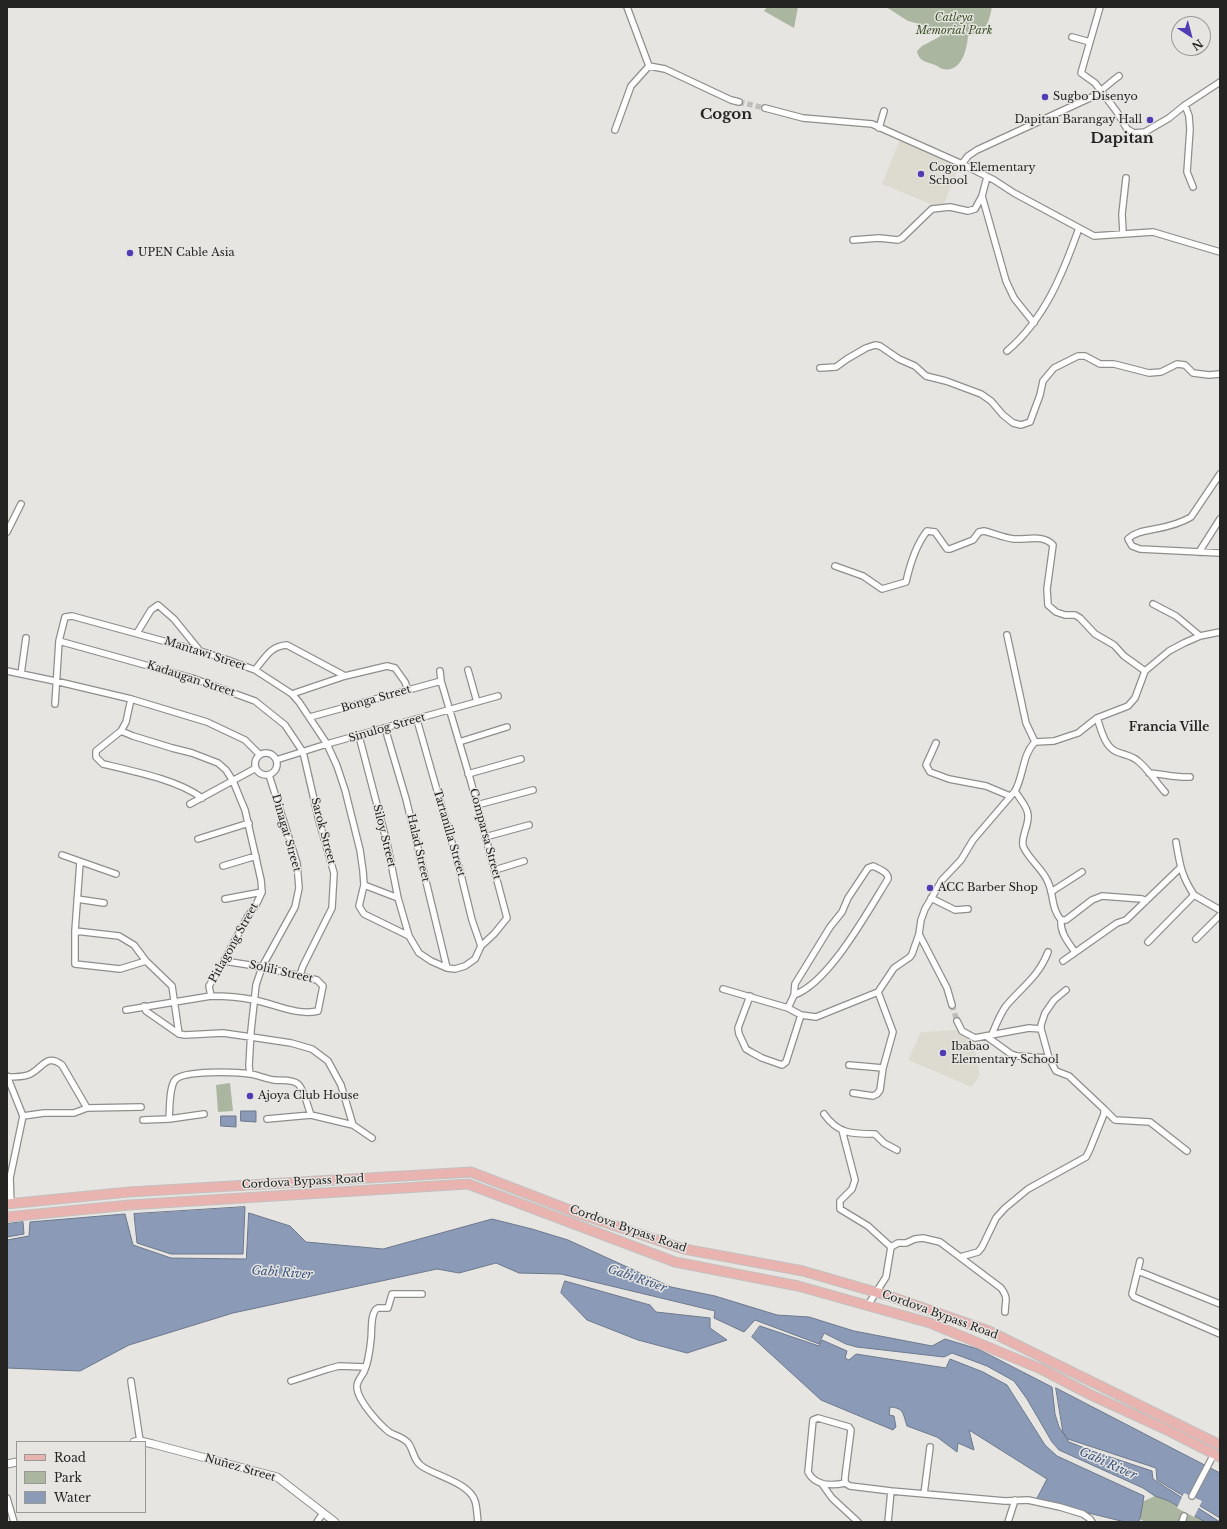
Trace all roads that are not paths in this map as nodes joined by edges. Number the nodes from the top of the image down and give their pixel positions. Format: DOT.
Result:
graph roads {
  1 [pos="627,7"];
  2 [pos="1100,7"];
  3 [pos="1072,36"];
  4 [pos="1090,42"];
  5 [pos="649,66"];
  6 [pos="1119,76"];
  7 [pos="1220,82"];
  8 [pos="1101,92"];
  9 [pos="740,102"];
  10 [pos="1184,105"];
  11 [pos="765,108"];
  12 [pos="884,111"];
  13 [pos="879,128"];
  14 [pos="615,130"];
  15 [pos="962,164"];
  16 [pos="987,177"];
  17 [pos="1126,178"];
  18 [pos="1194,187"];
  19 [pos="982,196"];
  20 [pos="1079,228"];
  21 [pos="1123,234"];
  22 [pos="853,240"];
  23 [pos="1220,252"];
  24 [pos="1034,323"];
  25 [pos="1007,351"];
  26 [pos="820,368"];
  27 [pos="1220,374"];
  28 [pos="1220,474"];
  29 [pos="21,504"];
  30 [pos="1220,519"];
  31 [pos="7,532"];
  32 [pos="1199,552"];
  33 [pos="1220,553"];
  34 [pos="835,566"];
  35 [pos="1153,604"];
  36 [pos="1220,632"];
  37 [pos="137,633"];
  38 [pos="1007,636"];
  39 [pos="1200,636"];
  40 [pos="26,638"];
  41 [pos="59,641"];
  42 [pos="200,651"];
  43 [pos="255,670"];
  44 [pos="468,670"];
  45 [pos="7,671"];
  46 [pos="440,671"];
  47 [pos="1145,671"];
  48 [pos="21,674"];
  49 [pos="345,676"];
  50 [pos="55,681"];
  51 [pos="441,681"];
  52 [pos="408,690"];
  53 [pos="292,694"];
  54 [pos="498,696"];
  55 [pos="131,699"];
  56 [pos="478,702"];
  57 [pos="54,704"];
  58 [pos="450,710"];
  59 [pos="310,717"];
  60 [pos="1097,718"];
  61 [pos="417,720"];
  62 [pos="507,727"];
  63 [pos="385,728"];
  64 [pos="121,731"];
  65 [pos="359,736"];
  66 [pos="459,742"];
  67 [pos="1035,742"];
  68 [pos="936,743"];
  69 [pos="327,744"];
  70 [pos="303,752"];
  71 [pos="260,755"];
  72 [pos="521,759"];
  73 [pos="276,760"];
  74 [pos="256,768"];
  75 [pos="1149,773"];
  76 [pos="468,774"];
  77 [pos="269,775"];
  78 [pos="1190,777"];
  79 [pos="233,781"];
  80 [pos="533,790"];
  81 [pos="1015,791"];
  82 [pos="1165,792"];
  83 [pos="1010,796"];
  84 [pos="202,798"];
  85 [pos="190,804"];
  86 [pos="477,805"];
  87 [pos="249,823"];
  88 [pos="529,825"];
  89 [pos="486,837"];
  90 [pos="198,839"];
  91 [pos="1176,842"];
  92 [pos="62,855"];
  93 [pos="256,856"];
  94 [pos="524,861"];
  95 [pos="80,862"];
  96 [pos="223,866"];
  97 [pos="1180,868"];
  98 [pos="495,870"];
  99 [pos="1082,872"];
  100 [pos="116,874"];
  101 [pos="364,885"];
  102 [pos="262,892"];
  103 [pos="1051,892"];
  104 [pos="1194,895"];
  105 [pos="398,898"];
  106 [pos="931,898"];
  107 [pos="77,899"];
  108 [pos="225,899"];
  109 [pos="1146,901"];
  110 [pos="104,903"];
  111 [pos="968,909"];
  112 [pos="1220,910"];
  113 [pos="1220,915"];
  114 [pos="1061,920"];
  115 [pos="75,931"];
  116 [pos="919,934"];
  117 [pos="409,936"];
  118 [pos="1196,939"];
  119 [pos="1148,942"];
  120 [pos="481,946"];
  121 [pos="1048,952"];
  122 [pos="1075,952"];
  123 [pos="146,961"];
  124 [pos="224,961"];
  125 [pos="1063,961"];
  126 [pos="262,967"];
  127 [pos="447,968"];
  128 [pos="300,975"];
  129 [pos="723,989"];
  130 [pos="1066,990"];
  131 [pos="878,992"];
  132 [pos="794,994"];
  133 [pos="211,996"];
  134 [pos="750,996"];
  135 [pos="254,1000"];
  136 [pos="174,1002"];
  137 [pos="952,1005"];
  138 [pos="144,1006"];
  139 [pos="788,1008"];
  140 [pos="126,1010"];
  141 [pos="800,1015"];
  142 [pos="957,1021"];
  143 [pos="1041,1029"];
  144 [pos="179,1034"];
  145 [pos="989,1035"];
  146 [pos="251,1036"];
  147 [pos="1049,1058"];
  148 [pos="849,1065"];
  149 [pos="883,1068"];
  150 [pos="250,1074"];
  151 [pos="8,1077"];
  152 [pos="853,1093"];
  153 [pos="141,1107"];
  154 [pos="87,1108"];
  155 [pos="1104,1109"];
  156 [pos="204,1114"];
  157 [pos="824,1114"];
  158 [pos="311,1115"];
  159 [pos="23,1116"];
  160 [pos="169,1119"];
  161 [pos="267,1119"];
  162 [pos="144,1120"];
  163 [pos="353,1125"];
  164 [pos="842,1130"];
  165 [pos="372,1138"];
  166 [pos="897,1150"];
  167 [pos="1187,1151"];
  168 [pos="194,1188"];
  169 [pos="195,1201"];
  170 [pos="9,1204"];
  171 [pos="7,1217"];
  172 [pos="891,1247"];
  173 [pos="960,1257"];
  174 [pos="1140,1261"];
  175 [pos="1138,1271"];
  176 [pos="877,1292"];
  177 [pos="422,1294"];
  178 [pos="1220,1304"];
  179 [pos="868,1305"];
  180 [pos="1005,1312"];
  181 [pos="1220,1334"];
  182 [pos="365,1367"];
  183 [pos="131,1381"];
  184 [pos="291,1381"];
  185 [pos="137,1441"];
  186 [pos="146,1443"];
  187 [pos="1220,1445"];
  188 [pos="930,1447"];
  189 [pos="1217,1455"];
  190 [pos="845,1483"];
  191 [pos="822,1484"];
  192 [pos="891,1491"];
  193 [pos="924,1494"];
  194 [pos="1192,1496"];
  195 [pos="7,1498"];
  196 [pos="1015,1500"];
  197 [pos="8,1509"];
  198 [pos="323,1513"];
  199 [pos="14,1522"];
  200 [pos="317,1522"];
  201 [pos="335,1522"];
  202 [pos="478,1522"];
  203 [pos="858,1522"];
  204 [pos="888,1522"];
  205 [pos="1008,1522"];
  206 [pos="1092,1522"];
  1 -- 5 [label="street"];
  2 -- 4 [label="street"];
  3 -- 4 [label="street"];
  4 -- 8 [label="street"];
  5 -- 9 [label="street"];
  5 -- 14 [label="street"];
  6 -- 8 [label="street"];
  7 -- 10 [label="street"];
  8 -- 10 [label="street"];
  8 -- 15 [label="street"];
  10 -- 18 [label="street"];
  11 -- 13 [label="street"];
  12 -- 13 [label="street"];
  13 -- 15 [label="street"];
  15 -- 16 [label="street"];
  16 -- 19 [label="street"];
  16 -- 20 [label="street"];
  17 -- 21 [label="street"];
  19 -- 22 [label="street"];
  19 -- 24 [label="street"];
  20 -- 21 [label="street"];
  20 -- 24 [label="street"];
  21 -- 23 [label="street"];
  24 -- 25 [label="street"];
  26 -- 27 [label="street"];
  28 -- 32 [label="street"];
  29 -- 31 [label="street"];
  30 -- 32 [label="street"];
  32 -- 33 [label="street"];
  34 -- 47 [label="street"];
  35 -- 39 [label="street"];
  36 -- 39 [label="street"];
  37 -- 41 [label="street, Mantawi Street"];
  37 -- 42 [label="street, Mantawi Street"];
  37 -- 42 [label="street"];
  38 -- 67 [label="street"];
  39 -- 47 [label="street"];
  40 -- 48 [label="street"];
  41 -- 50 [label="street, Mantawi Street"];
  41 -- 70 [label="street, Kadaugan Street"];
  42 -- 43 [label="street, Mantawi Street"];
  43 -- 49 [label="street"];
  43 -- 53 [label="street, Mantawi Street"];
  44 -- 56 [label="street"];
  45 -- 48 [label="street"];
  46 -- 51 [label="street, Comparsa Street"];
  47 -- 60 [label="street"];
  48 -- 50 [label="street"];
  49 -- 52 [label="street"];
  49 -- 53 [label="street"];
  50 -- 55 [label="street"];
  50 -- 57 [label="street, Mantawi Street"];
  51 -- 52 [label="street, Bonga Street"];
  51 -- 58 [label="street, Comparsa Street"];
  52 -- 59 [label="street, Bonga Street"];
  53 -- 59 [label="street, Mantawi Street"];
  54 -- 56 [label="street, Sinulog Street"];
  55 -- 64 [label="street"];
  55 -- 71 [label="street"];
  56 -- 58 [label="street, Sinulog Street"];
  58 -- 61 [label="street, Sinulog Street"];
  58 -- 66 [label="street, Comparsa Street"];
  59 -- 69 [label="street, Mantawi Street"];
  60 -- 67 [label="street"];
  60 -- 75 [label="street"];
  61 -- 63 [label="street, Sinulog Street"];
  61 -- 120 [label="street, Tartanilla Street"];
  62 -- 66 [label="street"];
  63 -- 65 [label="street, Sinulog Street"];
  63 -- 127 [label="street, Halad Street"];
  64 -- 79 [label="street, Pitlagong Street"];
  64 -- 84 [label="street"];
  65 -- 69 [label="street, Sinulog Street"];
  65 -- 105 [label="street, Siloy Street"];
  66 -- 76 [label="street, Comparsa Street"];
  67 -- 81 [label="street"];
  68 -- 83 [label="street"];
  69 -- 70 [label="street, Sinulog Street"];
  69 -- 101 [label="street, Mantawi Street"];
  70 -- 73 [label="street, Sinulog Street"];
  70 -- 128 [label="street, Sarok Street"];
  71 -- 73 [label="street"];
  71 -- 74 [label="street"];
  72 -- 76 [label="street"];
  73 -- 77 [label="street"];
  74 -- 77 [label="street"];
  74 -- 79 [label="street"];
  75 -- 78 [label="street"];
  75 -- 82 [label="street"];
  76 -- 86 [label="street, Comparsa Street"];
  77 -- 126 [label="street, Dinagat Street"];
  79 -- 84 [label="street"];
  79 -- 87 [label="street, Pitlagong Street"];
  80 -- 86 [label="street"];
  81 -- 83 [label="street"];
  81 -- 103 [label="street"];
  83 -- 106 [label="street"];
  84 -- 85 [label="street"];
  86 -- 89 [label="street, Comparsa Street"];
  87 -- 90 [label="street"];
  87 -- 93 [label="street, Pitlagong Street"];
  88 -- 89 [label="street"];
  89 -- 98 [label="street, Comparsa Street"];
  91 -- 97 [label="street"];
  92 -- 95 [label="street"];
  93 -- 96 [label="street"];
  93 -- 102 [label="street, Pitlagong Street"];
  94 -- 98 [label="street"];
  95 -- 100 [label="street"];
  95 -- 107 [label="street"];
  97 -- 104 [label="street"];
  97 -- 109 [label="street"];
  98 -- 120 [label="street, Comparsa Street"];
  99 -- 103 [label="street"];
  101 -- 105 [label="street"];
  101 -- 117 [label="street, Mantawi Street"];
  102 -- 108 [label="street"];
  102 -- 124 [label="street, Pitlagong Street"];
  103 -- 114 [label="street"];
  104 -- 112 [label="street"];
  104 -- 119 [label="street"];
  105 -- 117 [label="street, Siloy Street"];
  106 -- 111 [label="street"];
  106 -- 116 [label="street"];
  107 -- 110 [label="street"];
  107 -- 115 [label="street"];
  109 -- 114 [label="street"];
  109 -- 122 [label="street"];
  113 -- 118 [label="street"];
  114 -- 122 [label="street"];
  115 -- 123 [label="street"];
  115 -- 123 [label="street"];
  116 -- 131 [label="street"];
  116 -- 137 [label="street"];
  117 -- 127 [label="street, Siloy Street"];
  120 -- 127 [label="street, Comparsa Street"];
  121 -- 145 [label="street"];
  122 -- 125 [label="street"];
  123 -- 136 [label="street"];
  124 -- 126 [label="street, Solili Street"];
  124 -- 133 [label="street, Pitlagong Street"];
  126 -- 128 [label="street, Solili Street"];
  126 -- 135 [label="street, Dinagat Street"];
  128 -- 135 [label="street, Solili Street"];
  129 -- 134 [label="street"];
  130 -- 143 [label="street"];
  131 -- 141 [label="street"];
  131 -- 149 [label="street"];
  132 -- 132 [label="street"];
  132 -- 139 [label="street"];
  133 -- 135 [label="street"];
  133 -- 136 [label="street"];
  134 -- 139 [label="street"];
  134 -- 141 [label="street"];
  135 -- 146 [label="street, Dinagat Street"];
  136 -- 138 [label="street"];
  136 -- 144 [label="street"];
  138 -- 140 [label="street"];
  138 -- 144 [label="street"];
  139 -- 141 [label="street"];
  142 -- 145 [label="street"];
  143 -- 145 [label="street"];
  143 -- 147 [label="street"];
  144 -- 146 [label="street"];
  145 -- 147 [label="street"];
  146 -- 150 [label="street, Dinagat Street"];
  146 -- 163 [label="street"];
  147 -- 155 [label="street"];
  148 -- 149 [label="street"];
  149 -- 152 [label="street"];
  150 -- 158 [label="street"];
  150 -- 160 [label="street"];
  151 -- 154 [label="street"];
  151 -- 159 [label="street"];
  153 -- 154 [label="street"];
  154 -- 159 [label="street"];
  155 -- 167 [label="street"];
  155 -- 173 [label="street"];
  156 -- 160 [label="street"];
  157 -- 164 [label="street"];
  158 -- 161 [label="street"];
  158 -- 163 [label="street"];
  159 -- 170 [label="street"];
  160 -- 162 [label="street"];
  163 -- 165 [label="street"];
  164 -- 166 [label="street"];
  164 -- 172 [label="street"];
  168 -- 169 [label="main road"];
  168 -- 170 [label="main road, Cordova Bypass Road"];
  168 -- 176 [label="main road, Cordova Bypass Road"];
  169 -- 171 [label="main road, Cordova Bypass Road"];
  169 -- 179 [label="main road, Cordova Bypass Road"];
  172 -- 173 [label="street"];
  172 -- 176 [label="street"];
  173 -- 180 [label="street"];
  174 -- 175 [label="street"];
  175 -- 178 [label="street"];
  175 -- 181 [label="street"];
  176 -- 179 [label="street"];
  176 -- 187 [label="main road, Cordova Bypass Road"];
  177 -- 182 [label="street"];
  179 -- 189 [label="main road, Cordova Bypass Road"];
  182 -- 184 [label="street"];
  182 -- 202 [label="street"];
  183 -- 185 [label="street"];
  186 -- 198 [label="street, Nuñez Street"];
  188 -- 193 [label="street"];
  189 -- 194 [label="street"];
  190 -- 191 [label="street"];
  190 -- 191 [label="street"];
  190 -- 192 [label="street"];
  191 -- 203 [label="street"];
  192 -- 193 [label="street"];
  192 -- 204 [label="street"];
  193 -- 196 [label="street"];
  195 -- 197 [label="street"];
  196 -- 205 [label="street"];
  196 -- 206 [label="street"];
  197 -- 199 [label="street"];
  198 -- 200 [label="street"];
  198 -- 201 [label="street, Nuñez Street"];
}
